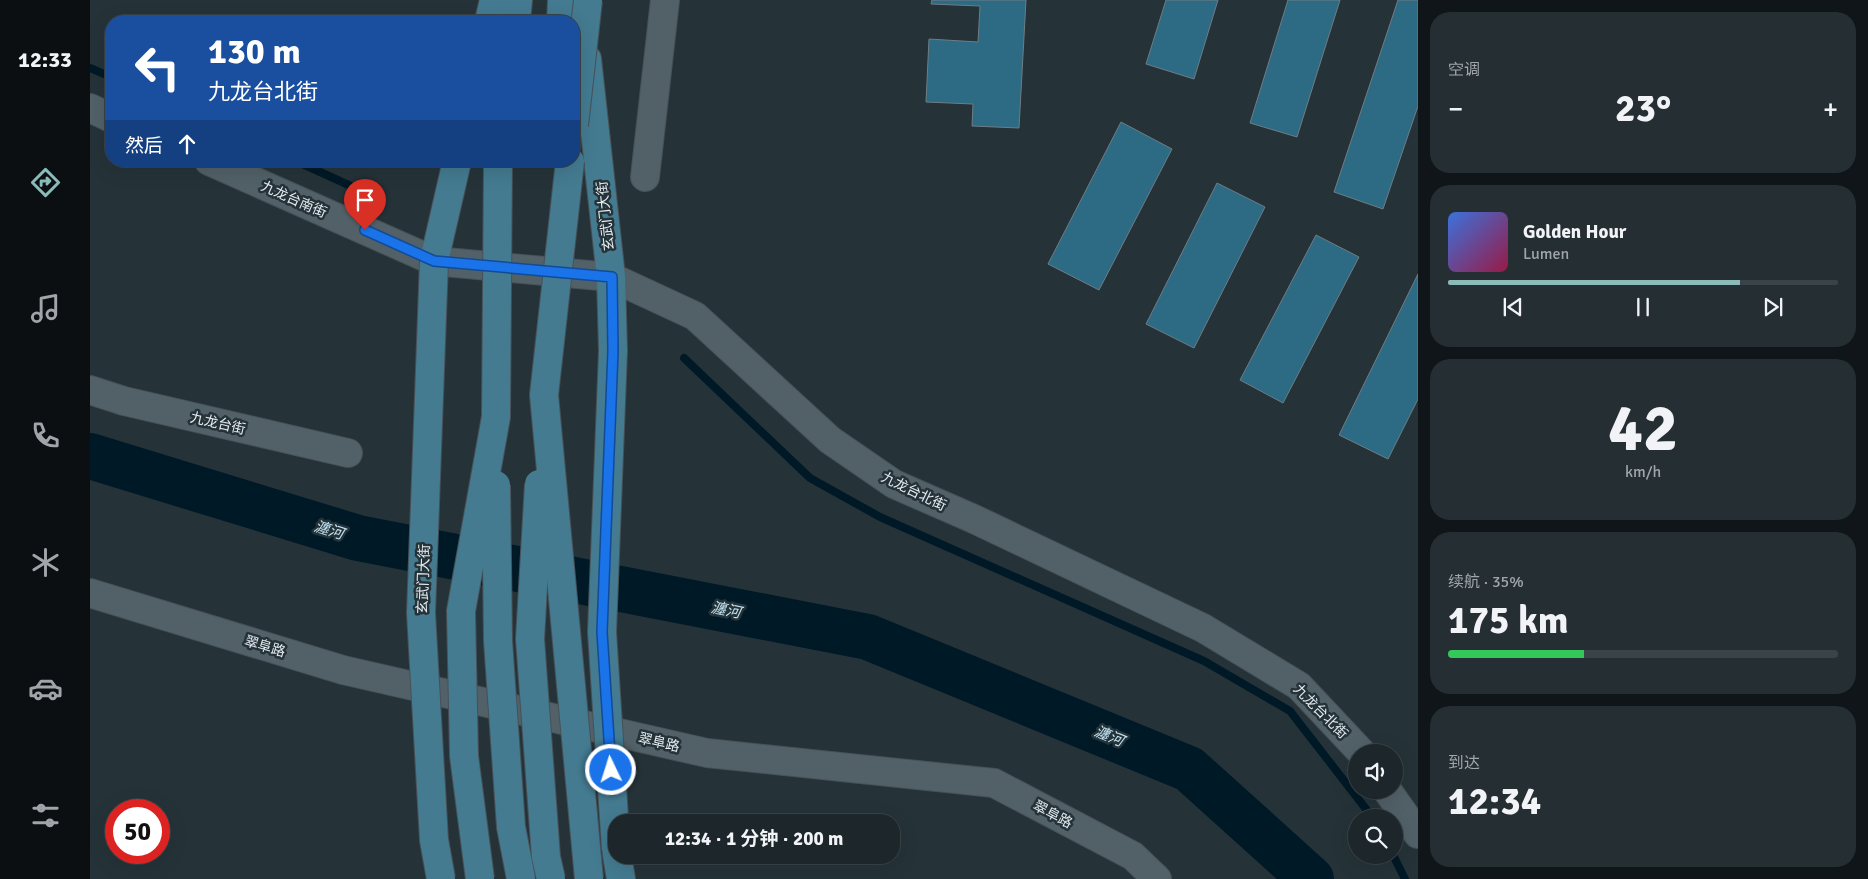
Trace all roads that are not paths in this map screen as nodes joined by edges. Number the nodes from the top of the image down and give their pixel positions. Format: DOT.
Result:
graph roads {
  1 [pos="494,0"];
  2 [pos="499,0"];
  3 [pos="518,0"];
  4 [pos="562,0"];
  5 [pos="580,0"];
  6 [pos="588,0"];
  7 [pos="665,0"];
  8 [pos="490,15"];
  9 [pos="499,15"];
  10 [pos="517,15"];
  11 [pos="561,15"];
  12 [pos="580,71"];
  13 [pos="90,108"];
  14 [pos="105,115"];
  15 [pos="223,167"];
  16 [pos="456,167"];
  17 [pos="498,167"];
  18 [pos="505,167"];
  19 [pos="555,167"];
  20 [pos="569,167"];
  21 [pos="644,177"];
  22 [pos="434,261"];
  23 [pos="612,277"];
  24 [pos="90,390"];
  25 [pos="544,395"];
  26 [pos="496,417"];
  27 [pos="348,452"];
  28 [pos="90,593"];
  29 [pos="1353,744"];
  30 [pos="1394,799"];
  31 [pos="614,814"];
  32 [pos="1418,834"];
  33 [pos="618,864"];
  34 [pos="442,879"];
  35 [pos="480,879"];
  36 [pos="521,879"];
  37 [pos="551,879"];
  38 [pos="589,879"];
  39 [pos="621,879"];
  40 [pos="1157,879"];
  1 -- 8 [label="main road"];
  2 -- 9 [label="main road"];
  3 -- 10 [label="main road"];
  4 -- 11 [label="main road"];
  5 -- 23 [label="main road, 玄武门大街"];
  6 -- 12 [label="main road, bridge"];
  7 -- 21 [label="street"];
  13 -- 14 [label="street"];
  15 -- 22 [label="street, 九龙台南街"];
  16 -- 22 [label="main road, 玄武门大街"];
  17 -- 26 [label="main road, bridge"];
  18 -- 26 [label="main road, bridge"];
  19 -- 25 [label="main road, bridge"];
  20 -- 25 [label="main road, bridge"];
  22 -- 23 [label="street, 九龙台北街"];
  22 -- 34 [label="main road, 玄武门大街, bridge"];
  23 -- 29 [label="street, 九龙台北街"];
  23 -- 31 [label="main road, 玄武门大街, bridge"];
  24 -- 27 [label="street, 九龙台街"];
  25 -- 37 [label="main road, bridge"];
  25 -- 38 [label="main road, bridge"];
  26 -- 35 [label="main road, bridge"];
  26 -- 36 [label="main road, bridge"];
  28 -- 40 [label="street, 翠阜路"];
  30 -- 32 [label="street"];
  33 -- 39 [label="main road"];
}
